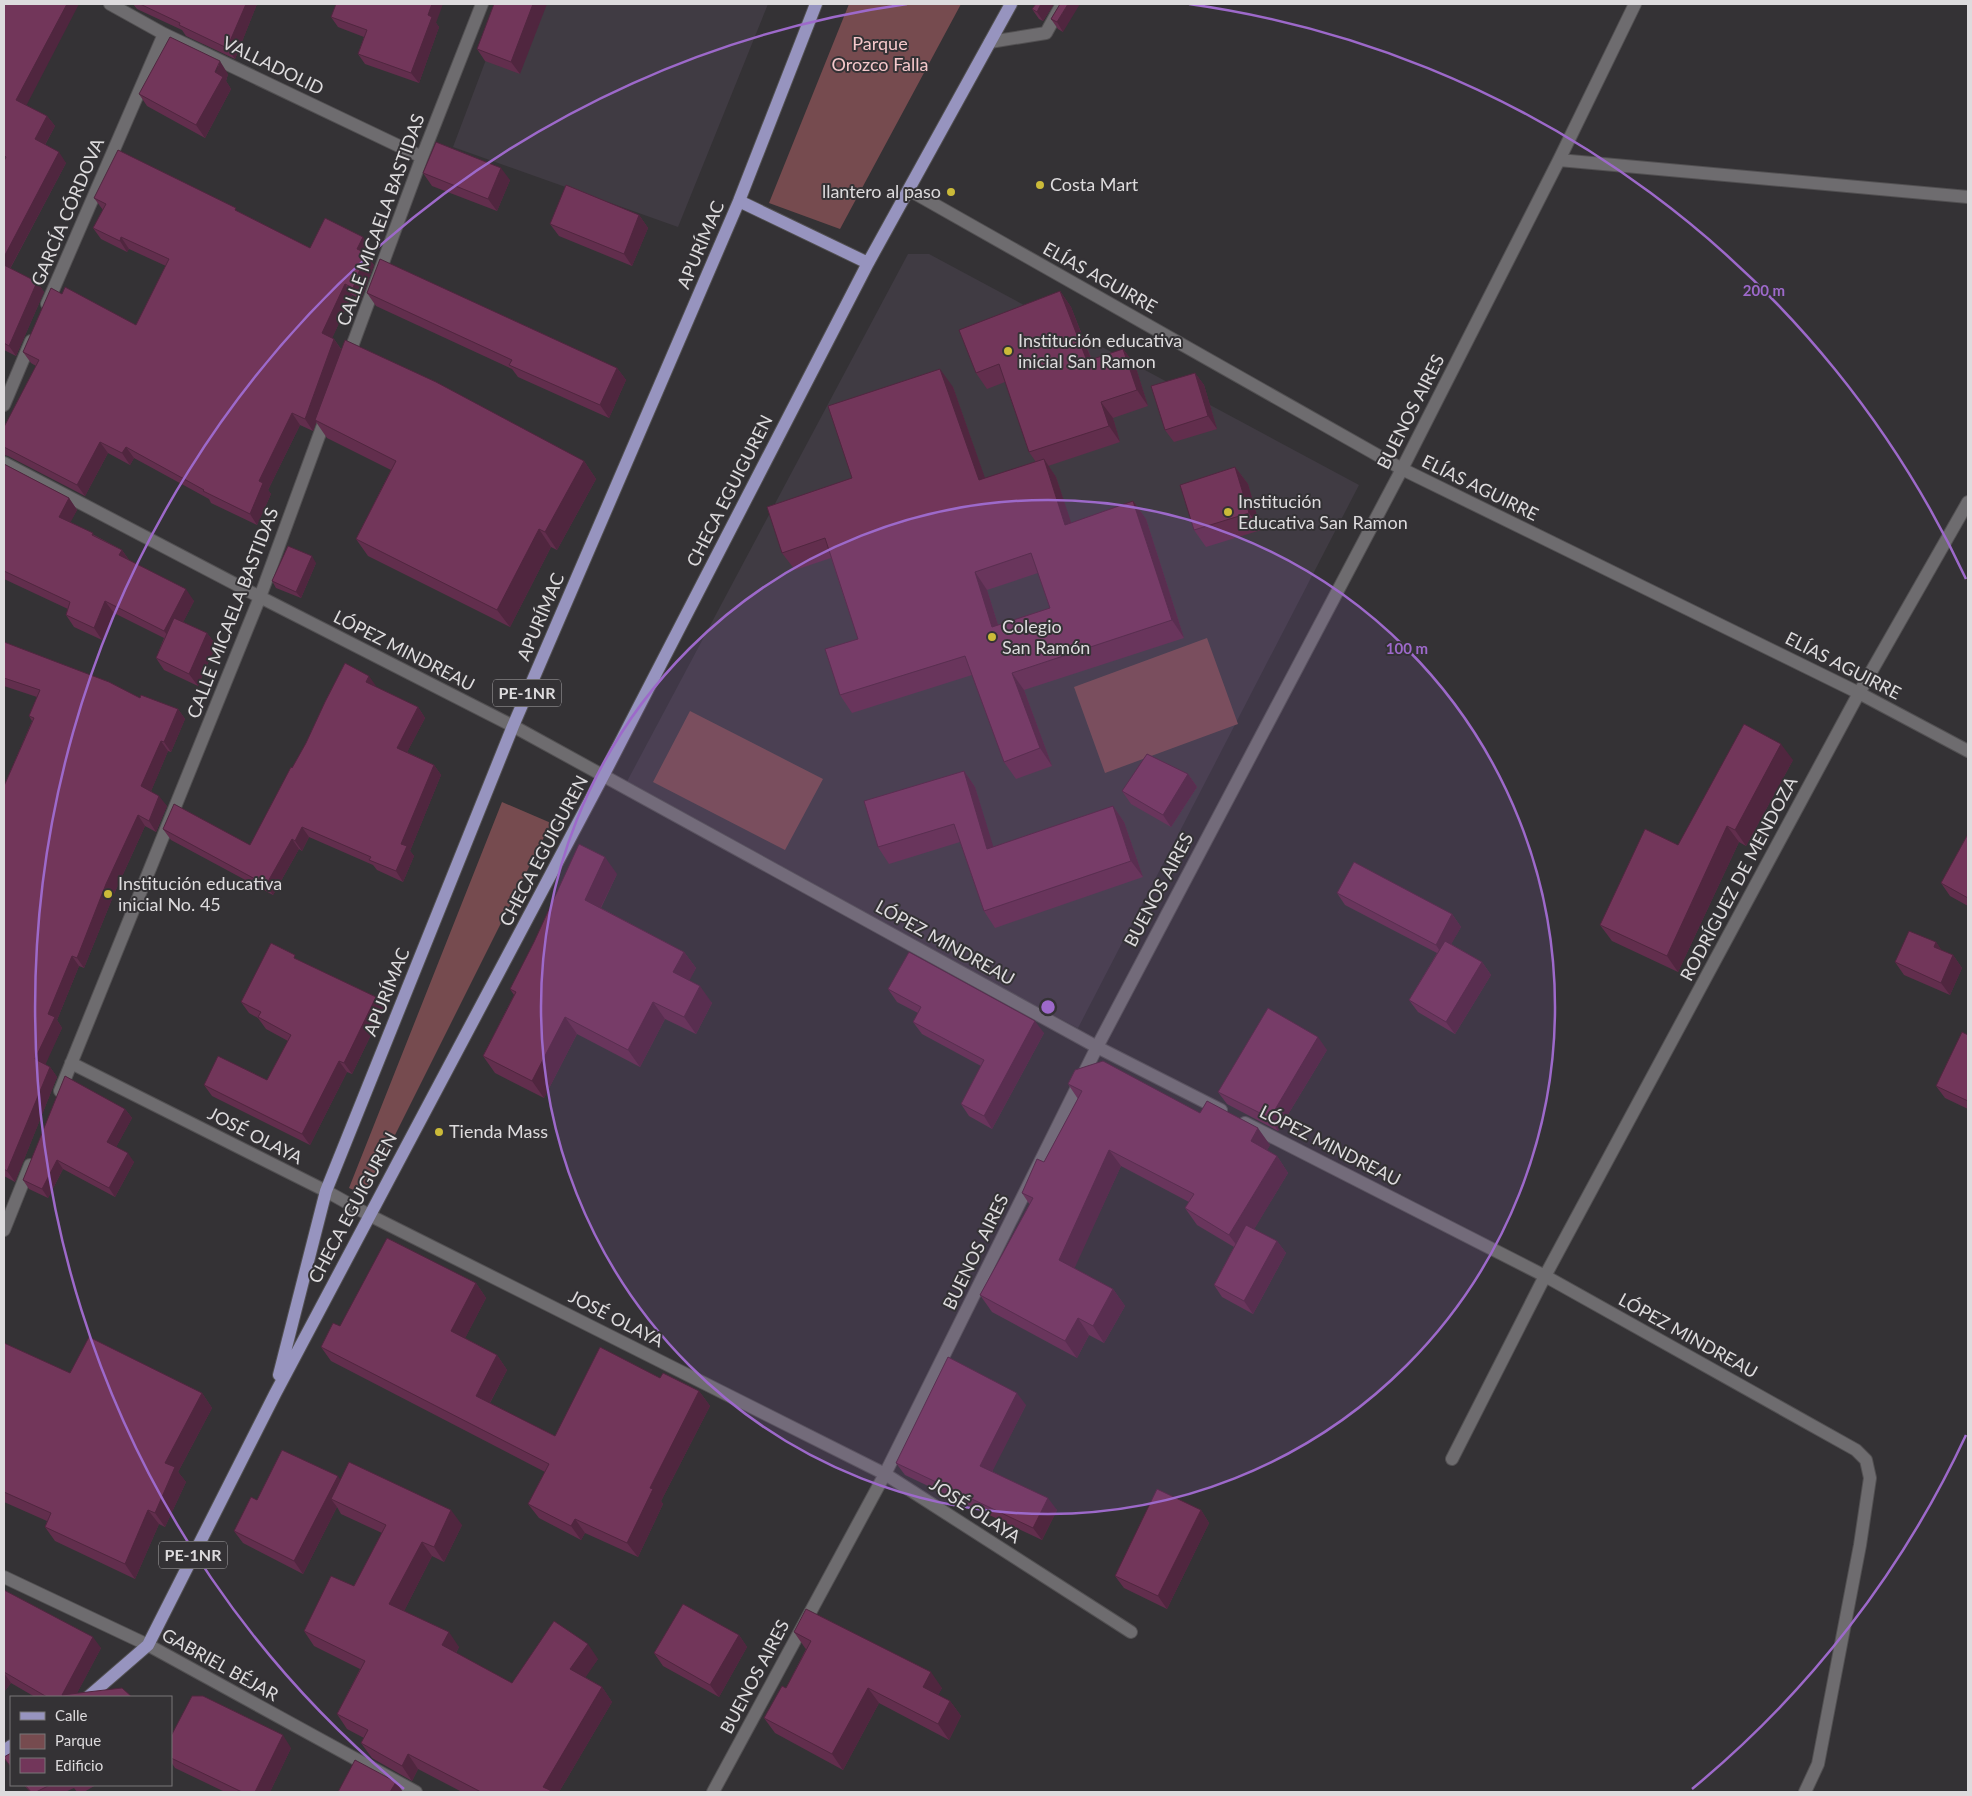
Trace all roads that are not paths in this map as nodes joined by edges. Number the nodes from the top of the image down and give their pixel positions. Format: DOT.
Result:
graph roads {
  1 [pos="110,4"];
  2 [pos="482,4"];
  3 [pos="816,4"];
  4 [pos="1011,4"];
  5 [pos="1062,4"];
  6 [pos="1635,4"];
  7 [pos="164,34"];
  8 [pos="990,42"];
  9 [pos="422,157"];
  10 [pos="1559,160"];
  11 [pos="909,190"];
  12 [pos="1968,197"];
  13 [pos="739,202"];
  14 [pos="868,264"];
  15 [pos="43,315"];
  16 [pos="35,333"];
  17 [pos="343,372"];
  18 [pos="332,400"];
  19 [pos="4,405"];
  20 [pos="4,463"];
  21 [pos="1402,469"];
  22 [pos="1968,502"];
  23 [pos="260,598"];
  24 [pos="1859,693"];
  25 [pos="513,726"];
  26 [pos="1968,751"];
  27 [pos="604,776"];
  28 [pos="1097,1047"];
  29 [pos="71,1063"];
  30 [pos="56,1100"];
  31 [pos="34,1156"];
  32 [pos="326,1191"];
  33 [pos="369,1215"];
  34 [pos="4,1230"];
  35 [pos="1545,1276"];
  36 [pos="274,1394"];
  37 [pos="1452,1459"];
  38 [pos="885,1474"];
  39 [pos="4,1577"];
  40 [pos="1131,1632"];
  41 [pos="148,1645"];
  42 [pos="89,1696"];
  43 [pos="416,1792"];
  44 [pos="713,1792"];
  45 [pos="1805,1792"];
  1 -- 7 [label="street, VALLADOLID"];
  2 -- 9 [label="street, CALLE MICAELA BASTIDAS"];
  3 -- 13 [label="main road, APURÍMAC / PE-1NR"];
  4 -- 8 [label="main road, CHECA EGUIGUREN"];
  5 -- 8 [label="street"];
  6 -- 10 [label="street, BUENOS AIRES"];
  7 -- 9 [label="street, VALLADOLID"];
  7 -- 15 [label="street, GARCÍA CÓRDOVA"];
  8 -- 11 [label="main road, CHECA EGUIGUREN"];
  9 -- 17 [label="street, CALLE MICAELA BASTIDAS"];
  10 -- 12 [label="street"];
  10 -- 21 [label="street, BUENOS AIRES"];
  11 -- 14 [label="main road, CHECA EGUIGUREN"];
  11 -- 21 [label="street, ELÍAS AGUIRRE"];
  13 -- 14 [label="main road"];
  13 -- 25 [label="main road, APURÍMAC / PE-1NR"];
  14 -- 27 [label="main road, CHECA EGUIGUREN"];
  16 -- 19 [label="street"];
  18 -- 23 [label="street, CALLE MICAELA BASTIDAS"];
  20 -- 23 [label="street, LÓPEZ MINDREAU"];
  21 -- 24 [label="street, ELÍAS AGUIRRE"];
  21 -- 28 [label="street, BUENOS AIRES"];
  22 -- 24 [label="street, RODRÍGUEZ DE MENDOZA"];
  23 -- 25 [label="street, LÓPEZ MINDREAU"];
  23 -- 29 [label="street, CALLE MICAELA BASTIDAS"];
  24 -- 26 [label="street, ELÍAS AGUIRRE"];
  24 -- 35 [label="street, RODRÍGUEZ DE MENDOZA"];
  25 -- 27 [label="street, LÓPEZ MINDREAU"];
  25 -- 32 [label="main road, APURÍMAC / PE-1NR"];
  27 -- 28 [label="street, LÓPEZ MINDREAU"];
  27 -- 33 [label="main road, CHECA EGUIGUREN"];
  28 -- 35 [label="street, LÓPEZ MINDREAU"];
  28 -- 38 [label="street, BUENOS AIRES"];
  29 -- 30 [label="street, CALLE MICAELA BASTIDAS"];
  29 -- 32 [label="street, JOSÉ OLAYA"];
  31 -- 34 [label="street"];
  32 -- 33 [label="street, JOSÉ OLAYA"];
  32 -- 36 [label="main road, APURÍMAC / PE-1NR"];
  33 -- 36 [label="main road, CHECA EGUIGUREN"];
  33 -- 38 [label="street, JOSÉ OLAYA"];
  35 -- 37 [label="street, RODRÍGUEZ DE MENDOZA"];
  35 -- 45 [label="street, LÓPEZ MINDREAU"];
  36 -- 41 [label="main road, CHECA EGUIGUREN / PE-1NR"];
  38 -- 40 [label="street, JOSÉ OLAYA"];
  38 -- 44 [label="street, BUENOS AIRES"];
  39 -- 41 [label="street, GABRIEL BÉJAR"];
  41 -- 42 [label="main road, CHECA EGUIGUREN / PE-1NR"];
  41 -- 43 [label="street, GABRIEL BÉJAR"];
}
